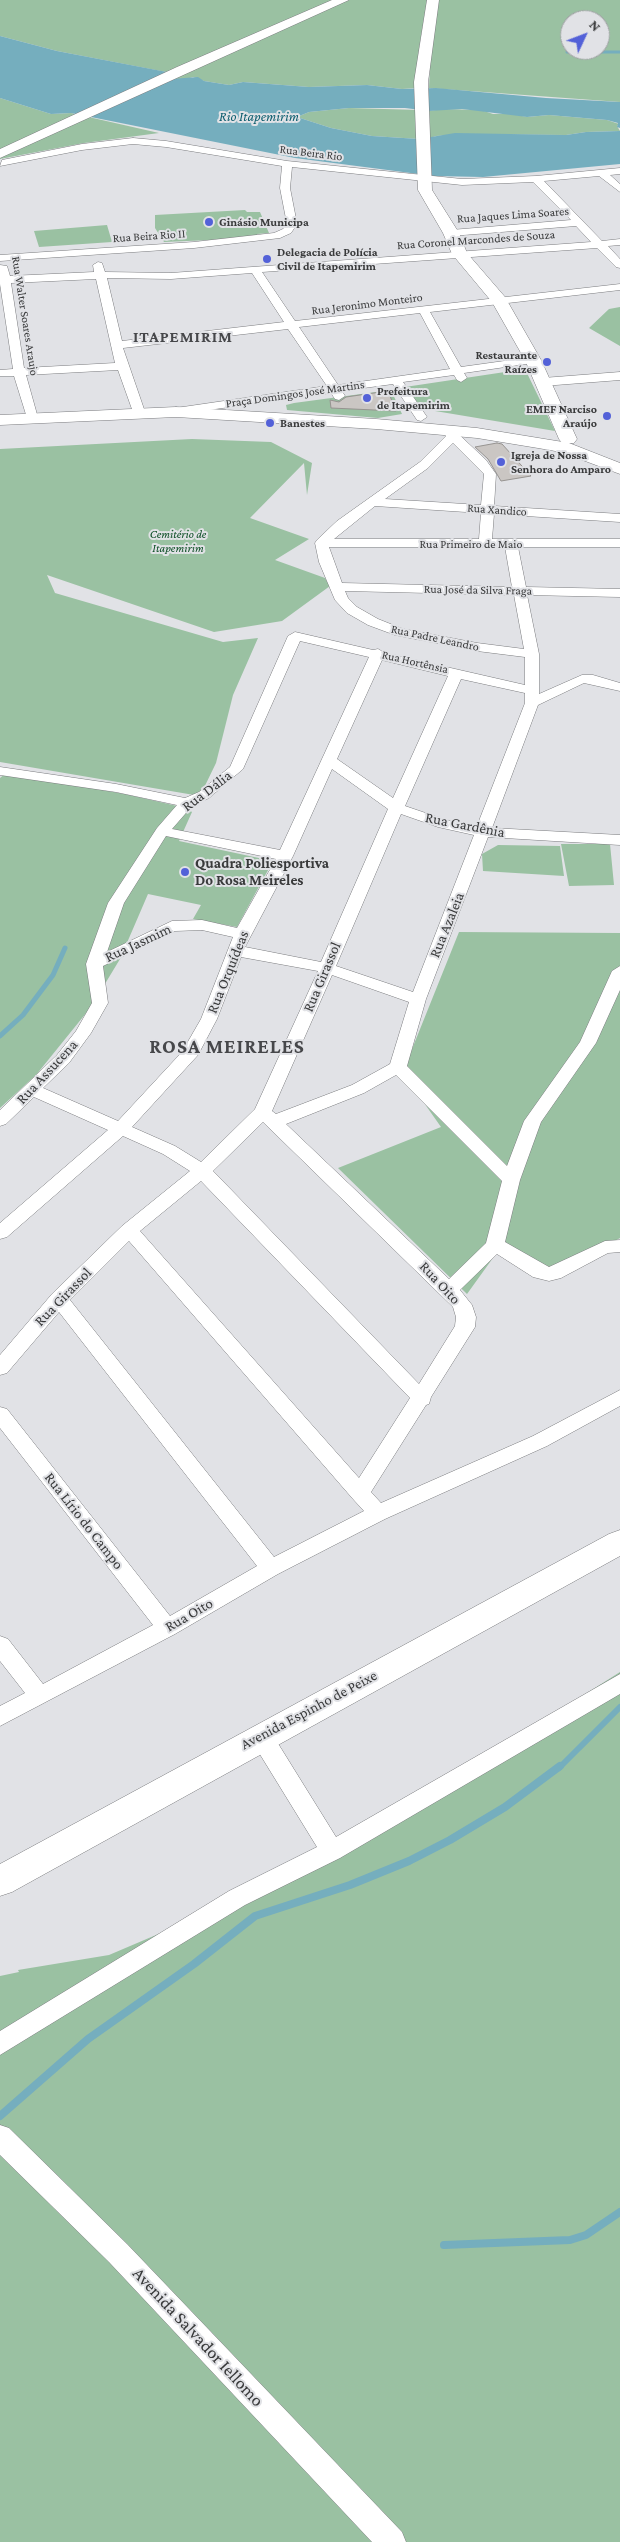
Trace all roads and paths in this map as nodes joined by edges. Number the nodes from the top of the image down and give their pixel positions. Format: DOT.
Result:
graph roads {
  1 [pos="343,0"];
  2 [pos="433,0"];
  3 [pos="4,155"];
  4 [pos="287,164"];
  5 [pos="620,171"];
  6 [pos="602,173"];
  7 [pos="426,178"];
  8 [pos="536,179"];
  9 [pos="620,189"];
  10 [pos="577,223"];
  11 [pos="451,233"];
  12 [pos="620,242"];
  13 [pos="600,245"];
  14 [pos="94,252"];
  15 [pos="1,254"];
  16 [pos="460,254"];
  17 [pos="620,265"];
  18 [pos="255,270"];
  19 [pos="101,275"];
  20 [pos="5,280"];
  21 [pos="620,287"];
  22 [pos="498,300"];
  23 [pos="424,311"];
  24 [pos="291,327"];
  25 [pos="12,337"];
  26 [pos="0,338"];
  27 [pos="117,345"];
  28 [pos="122,366"];
  29 [pos="538,370"];
  30 [pos="19,372"];
  31 [pos="0,373"];
  32 [pos="460,375"];
  33 [pos="620,376"];
  34 [pos="399,384"];
  35 [pos="336,392"];
  36 [pos="280,396"];
  37 [pos="140,412"];
  38 [pos="176,412"];
  39 [pos="421,417"];
  40 [pos="32,418"];
  41 [pos="274,418"];
  42 [pos="0,420"];
  43 [pos="376,424"];
  44 [pos="450,433"];
  45 [pos="556,441"];
  46 [pos="620,469"];
  47 [pos="374,502"];
  48 [pos="488,510"];
  49 [pos="620,518"];
  50 [pos="322,543"];
  51 [pos="620,543"];
  52 [pos="485,544"];
  53 [pos="511,544"];
  54 [pos="337,587"];
  55 [pos="520,591"];
  56 [pos="620,593"];
  57 [pos="295,636"];
  58 [pos="378,654"];
  59 [pos="532,654"];
  60 [pos="457,672"];
  61 [pos="620,687"];
  62 [pos="533,697"];
  63 [pos="328,759"];
  64 [pos="0,771"];
  65 [pos="187,803"];
  66 [pos="397,808"];
  67 [pos="162,831"];
  68 [pos="484,832"];
  69 [pos="620,840"];
  70 [pos="285,856"];
  71 [pos="242,934"];
  72 [pos="236,951"];
  73 [pos="94,964"];
  74 [pos="327,968"];
  75 [pos="620,971"];
  76 [pos="418,999"];
  77 [pos="398,1067"];
  78 [pos="33,1090"];
  79 [pos="268,1117"];
  80 [pos="0,1120"];
  81 [pos="119,1130"];
  82 [pos="202,1171"];
  83 [pos="511,1180"];
  84 [pos="128,1230"];
  85 [pos="0,1233"];
  86 [pos="496,1244"];
  87 [pos="620,1246"];
  88 [pos="450,1290"];
  89 [pos="60,1299"];
  90 [pos="0,1368"];
  91 [pos="620,1398"];
  92 [pos="422,1399"];
  93 [pos="0,1414"];
  94 [pos="360,1493"];
  95 [pos="378,1513"];
  96 [pos="620,1542"];
  97 [pos="271,1568"];
  98 [pos="167,1628"];
  99 [pos="0,1645"];
  100 [pos="620,1683"];
  101 [pos="39,1695"];
  102 [pos="0,1717"];
  103 [pos="261,1736"];
  104 [pos="332,1851"];
  105 [pos="0,1881"];
  106 [pos="0,2044"];
  107 [pos="0,2136"];
  108 [pos="392,2542"];
  1 -- 3 [label="main road"];
  2 -- 7 [label="main road"];
  3 -- 4 [label="street, Rua Beira Rio"];
  4 -- 7 [label="street, Rua Beira Rio"];
  4 -- 14 [label="street, Rua Beira Rio II"];
  5 -- 6 [label="street, Rua Beira Rio"];
  6 -- 8 [label="street, Rua Beira Rio"];
  6 -- 9 [label="street"];
  7 -- 8 [label="street, Rua Beira Rio"];
  7 -- 11 [label="main road"];
  8 -- 10 [label="street"];
  10 -- 11 [label="street, Rua Jaques Lima Soares"];
  10 -- 13 [label="street"];
  11 -- 16 [label="main road"];
  12 -- 13 [label="street, Rua Coronel Marcondes de Souza"];
  13 -- 16 [label="street, Rua Coronel Marcondes de Souza"];
  13 -- 17 [label="street"];
  14 -- 15 [label="street, Rua Beira Rio II"];
  14 -- 19 [label="street"];
  15 -- 20 [label="street, Rua Walter Soares Araujo"];
  16 -- 18 [label="street, Rua Coronel Marcondes de Souza"];
  16 -- 22 [label="main road"];
  18 -- 19 [label="street, Rua Coronel Marcondes de Souza"];
  18 -- 24 [label="street"];
  19 -- 20 [label="street, Rua Coronel Marcondes de Souza"];
  19 -- 27 [label="street"];
  20 -- 25 [label="street, Rua Walter Soares Araujo"];
  21 -- 22 [label="street, Rua Jeronimo Monteiro"];
  22 -- 23 [label="street, Rua Jeronimo Monteiro"];
  22 -- 29 [label="main road"];
  23 -- 24 [label="street, Rua Jeronimo Monteiro"];
  23 -- 32 [label="street"];
  24 -- 27 [label="street, Rua Jeronimo Monteiro"];
  24 -- 35 [label="street"];
  25 -- 26 [label="street"];
  25 -- 30 [label="street, Rua Walter Soares Araujo"];
  27 -- 28 [label="street"];
  28 -- 30 [label="street"];
  28 -- 37 [label="street"];
  29 -- 32 [label="street, Praça Domingos José Martins"];
  29 -- 33 [label="street"];
  29 -- 45 [label="main road"];
  30 -- 31 [label="street"];
  30 -- 40 [label="street, Rua Walter Soares Araujo"];
  32 -- 34 [label="street, Praça Domingos José Martins"];
  34 -- 35 [label="street, Praça Domingos José Martins"];
  34 -- 39 [label="street"];
  35 -- 36 [label="street, Praça Domingos José Martins"];
  36 -- 38 [label="street, Praça Domingos José Martins"];
  36 -- 41 [label="street"];
  37 -- 38 [label="main road"];
  37 -- 40 [label="main road"];
  38 -- 41 [label="main road"];
  39 -- 43 [label="main road"];
  39 -- 45 [label="main road"];
  40 -- 42 [label="main road"];
  41 -- 43 [label="main road"];
  43 -- 44 [label="main road"];
  44 -- 45 [label="main road"];
  44 -- 47 [label="street"];
  44 -- 48 [label="street"];
  45 -- 46 [label="main road"];
  47 -- 48 [label="street, Rua Xandico"];
  47 -- 50 [label="street"];
  48 -- 49 [label="street, Rua Xandico"];
  48 -- 52 [label="street"];
  50 -- 52 [label="street, Rua Primeiro de Maio"];
  50 -- 54 [label="street, Rua Padre Leandro"];
  51 -- 53 [label="street, Rua Primeiro de Maio"];
  52 -- 53 [label="street, Rua Primeiro de Maio"];
  53 -- 55 [label="street"];
  54 -- 55 [label="street, Rua José da Silva Fraga"];
  54 -- 59 [label="street, Rua Padre Leandro"];
  55 -- 56 [label="street, Rua José da Silva Fraga"];
  55 -- 59 [label="street"];
  57 -- 58 [label="street, Rua Hortênsia"];
  57 -- 65 [label="street, Rua Dália"];
  58 -- 60 [label="street, Rua Hortênsia"];
  58 -- 63 [label="street, Rua Orquídeas"];
  59 -- 62 [label="street, Rua Azaleia"];
  60 -- 62 [label="street, Rua Hortênsia"];
  60 -- 66 [label="street, Rua Girassol"];
  61 -- 62 [label="street"];
  62 -- 68 [label="street, Rua Azaleia"];
  63 -- 66 [label="street, Rua Gardênia"];
  63 -- 70 [label="street, Rua Orquídeas"];
  64 -- 65 [label="street"];
  65 -- 67 [label="street, Rua Dália"];
  66 -- 68 [label="street, Rua Gardênia"];
  66 -- 74 [label="street, Rua Girassol"];
  67 -- 70 [label="street"];
  67 -- 73 [label="street, Rua Dália"];
  68 -- 69 [label="street, Rua Gardênia"];
  68 -- 76 [label="street, Rua Azaleia"];
  70 -- 71 [label="street, Rua Orquídeas"];
  71 -- 72 [label="street, Rua Orquídeas"];
  71 -- 73 [label="street, Rua Jasmim"];
  72 -- 74 [label="street"];
  72 -- 81 [label="street, Rua Orquídeas"];
  73 -- 78 [label="street, Rua Assucena"];
  74 -- 76 [label="street"];
  74 -- 79 [label="street, Rua Girassol"];
  75 -- 83 [label="street"];
  76 -- 77 [label="street, Rua Azaleia"];
  77 -- 79 [label="street"];
  77 -- 83 [label="street"];
  78 -- 80 [label="street, Rua Assucena"];
  78 -- 81 [label="street"];
  79 -- 82 [label="street, Rua Girassol"];
  79 -- 88 [label="street, Rua Oito"];
  81 -- 82 [label="street"];
  81 -- 85 [label="street, Rua Orquídeas"];
  82 -- 84 [label="street, Rua Girassol"];
  82 -- 92 [label="street"];
  83 -- 86 [label="street"];
  84 -- 89 [label="street, Rua Girassol"];
  84 -- 94 [label="street"];
  86 -- 87 [label="street"];
  86 -- 88 [label="street"];
  88 -- 92 [label="street, Rua Oito"];
  89 -- 90 [label="street, Rua Girassol"];
  89 -- 97 [label="street"];
  91 -- 95 [label="street, Rua Oito"];
  92 -- 94 [label="street, Rua Oito"];
  93 -- 98 [label="street, Rua Lírio do Campo"];
  94 -- 95 [label="street"];
  95 -- 97 [label="street, Rua Oito"];
  96 -- 103 [label="main road, Avenida Espinho de Peixe"];
  97 -- 98 [label="street, Rua Oito"];
  98 -- 101 [label="street, Rua Oito"];
  99 -- 101 [label="street"];
  100 -- 104 [label="street"];
  101 -- 102 [label="street, Rua Oito"];
  103 -- 104 [label="street"];
  103 -- 105 [label="main road, Avenida Espinho de Peixe"];
  104 -- 106 [label="street"];
  107 -- 108 [label="street, Avenida Salvador Iellomo"];
}
